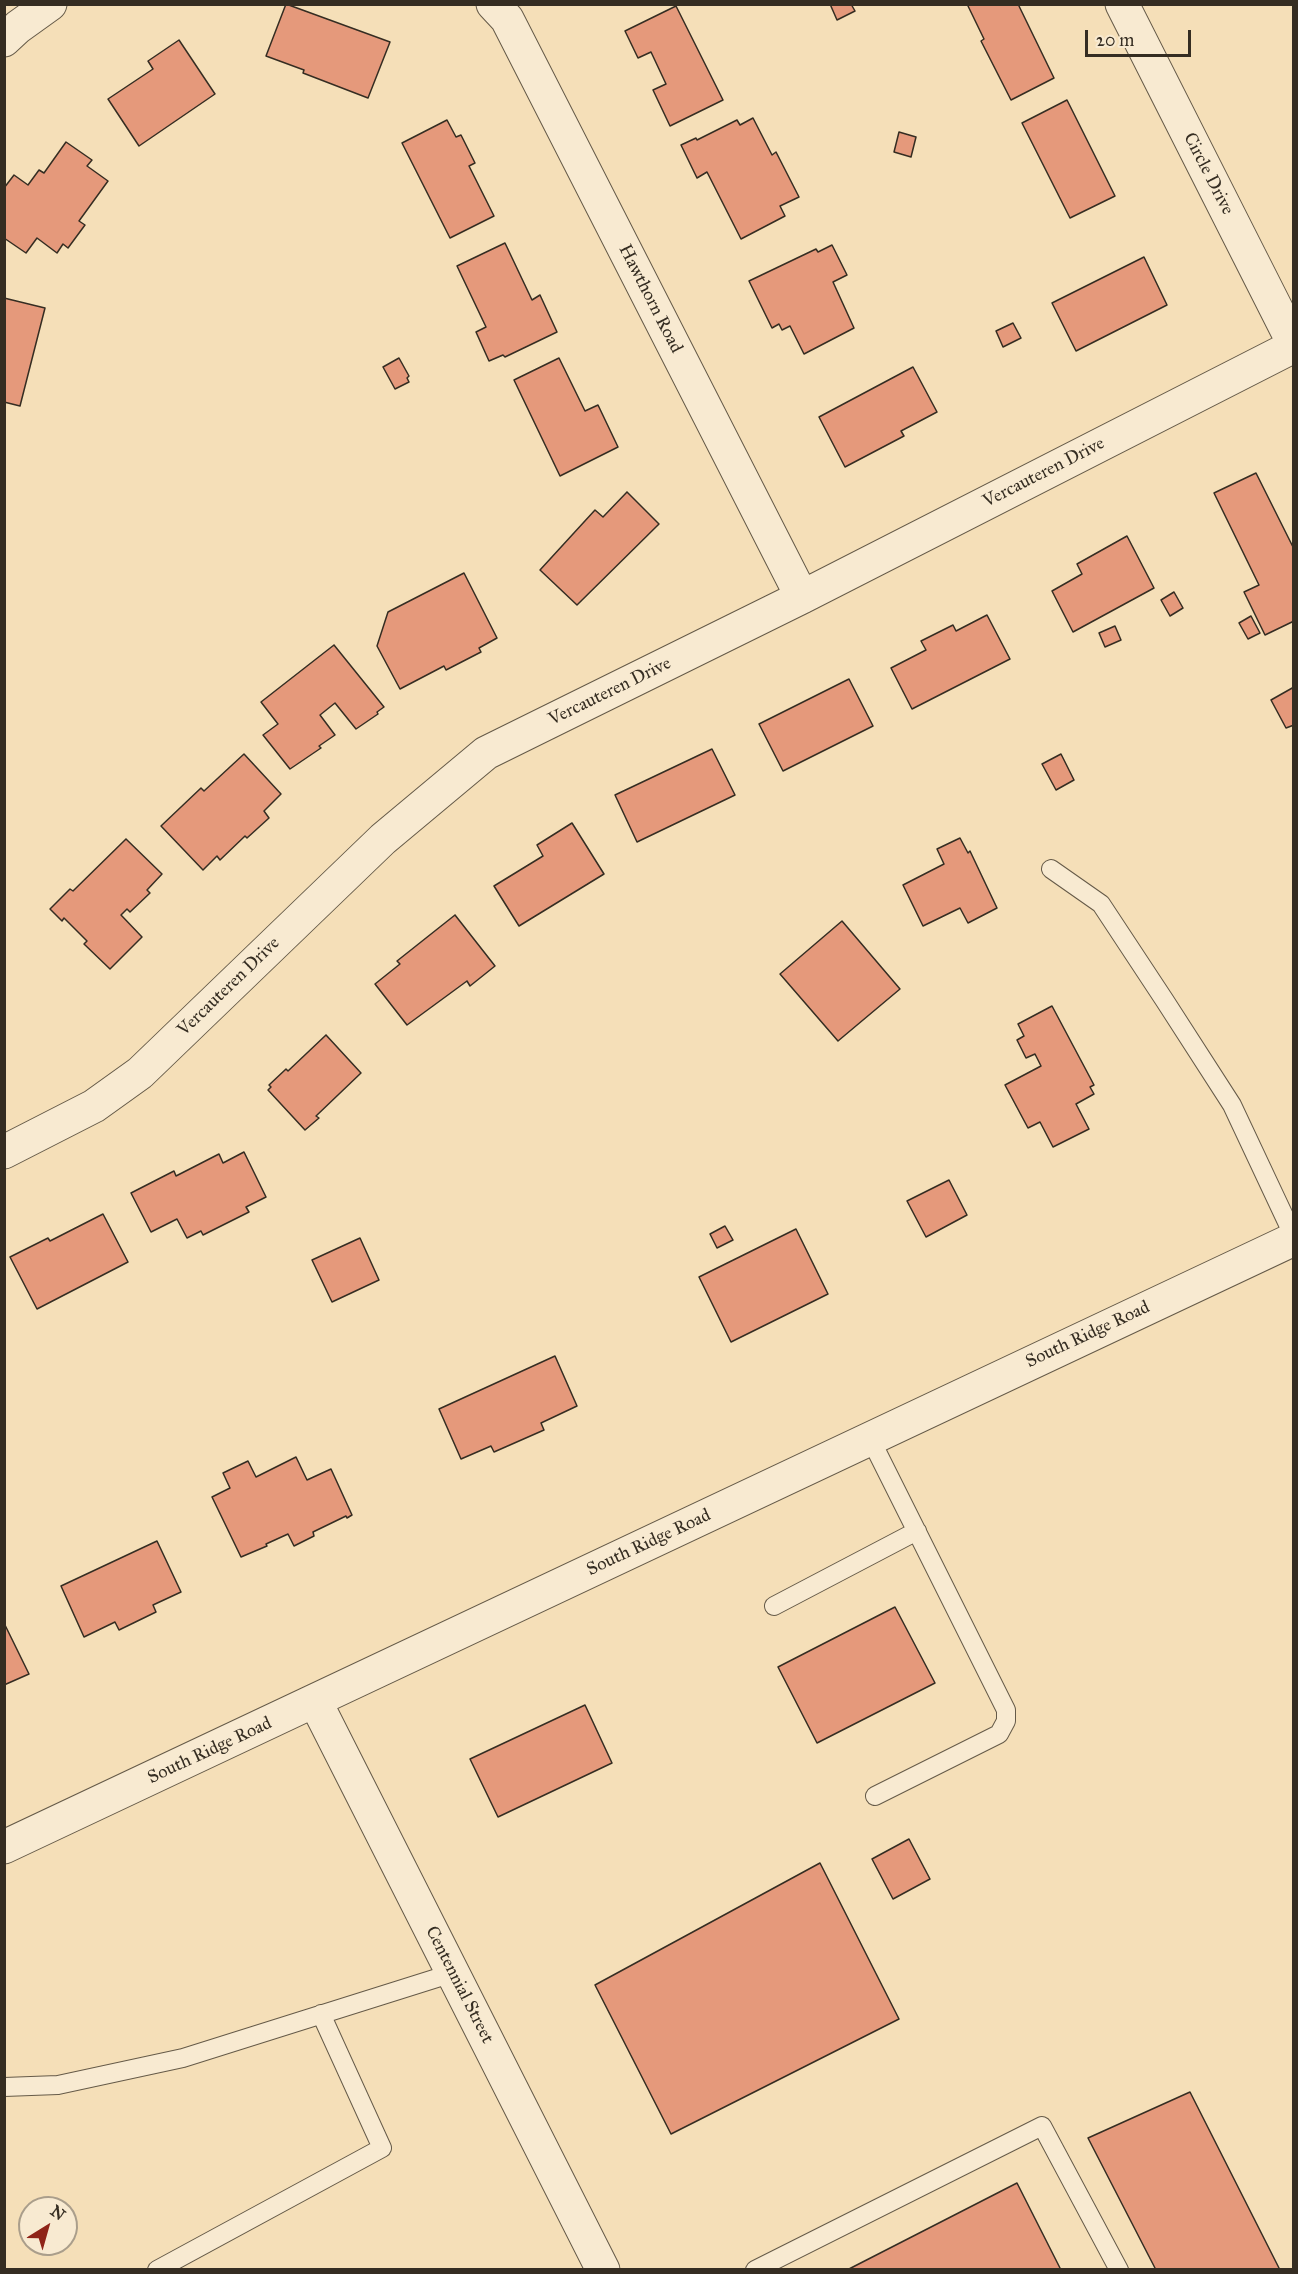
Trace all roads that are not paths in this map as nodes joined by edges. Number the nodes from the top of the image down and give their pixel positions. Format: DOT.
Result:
graph roads {
  1 [pos="50,4"];
  2 [pos="493,4"];
  3 [pos="1122,4"];
  4 [pos="4,40"];
  5 [pos="1293,345"];
  6 [pos="802,597"];
  7 [pos="1051,869"];
  8 [pos="4,1152"];
  9 [pos="1293,1238"];
  10 [pos="870,1438"];
  11 [pos="916,1531"];
  12 [pos="774,1606"];
  13 [pos="315,1701"];
  14 [pos="875,1796"];
  15 [pos="4,1847"];
  16 [pos="453,1973"];
  17 [pos="321,2014"];
  18 [pos="4,2087"];
  19 [pos="157,2270"];
  20 [pos="603,2270"];
  21 [pos="755,2270"];
  22 [pos="1119,2270"];
  1 -- 4 [label="street"];
  2 -- 6 [label="street, Hawthorn Road"];
  3 -- 5 [label="street, Circle Drive"];
  5 -- 6 [label="street, Vercauteren Drive"];
  6 -- 8 [label="street, Vercauteren Drive"];
  7 -- 9 [label="lane"];
  9 -- 10 [label="street, South Ridge Road"];
  10 -- 11 [label="lane"];
  10 -- 13 [label="street, South Ridge Road"];
  11 -- 12 [label="lane"];
  11 -- 14 [label="lane"];
  13 -- 15 [label="street, South Ridge Road"];
  13 -- 16 [label="street, Centennial Street"];
  16 -- 17 [label="lane"];
  16 -- 20 [label="street, Centennial Street"];
  17 -- 18 [label="lane"];
  17 -- 19 [label="lane"];
  21 -- 22 [label="lane"];
}
